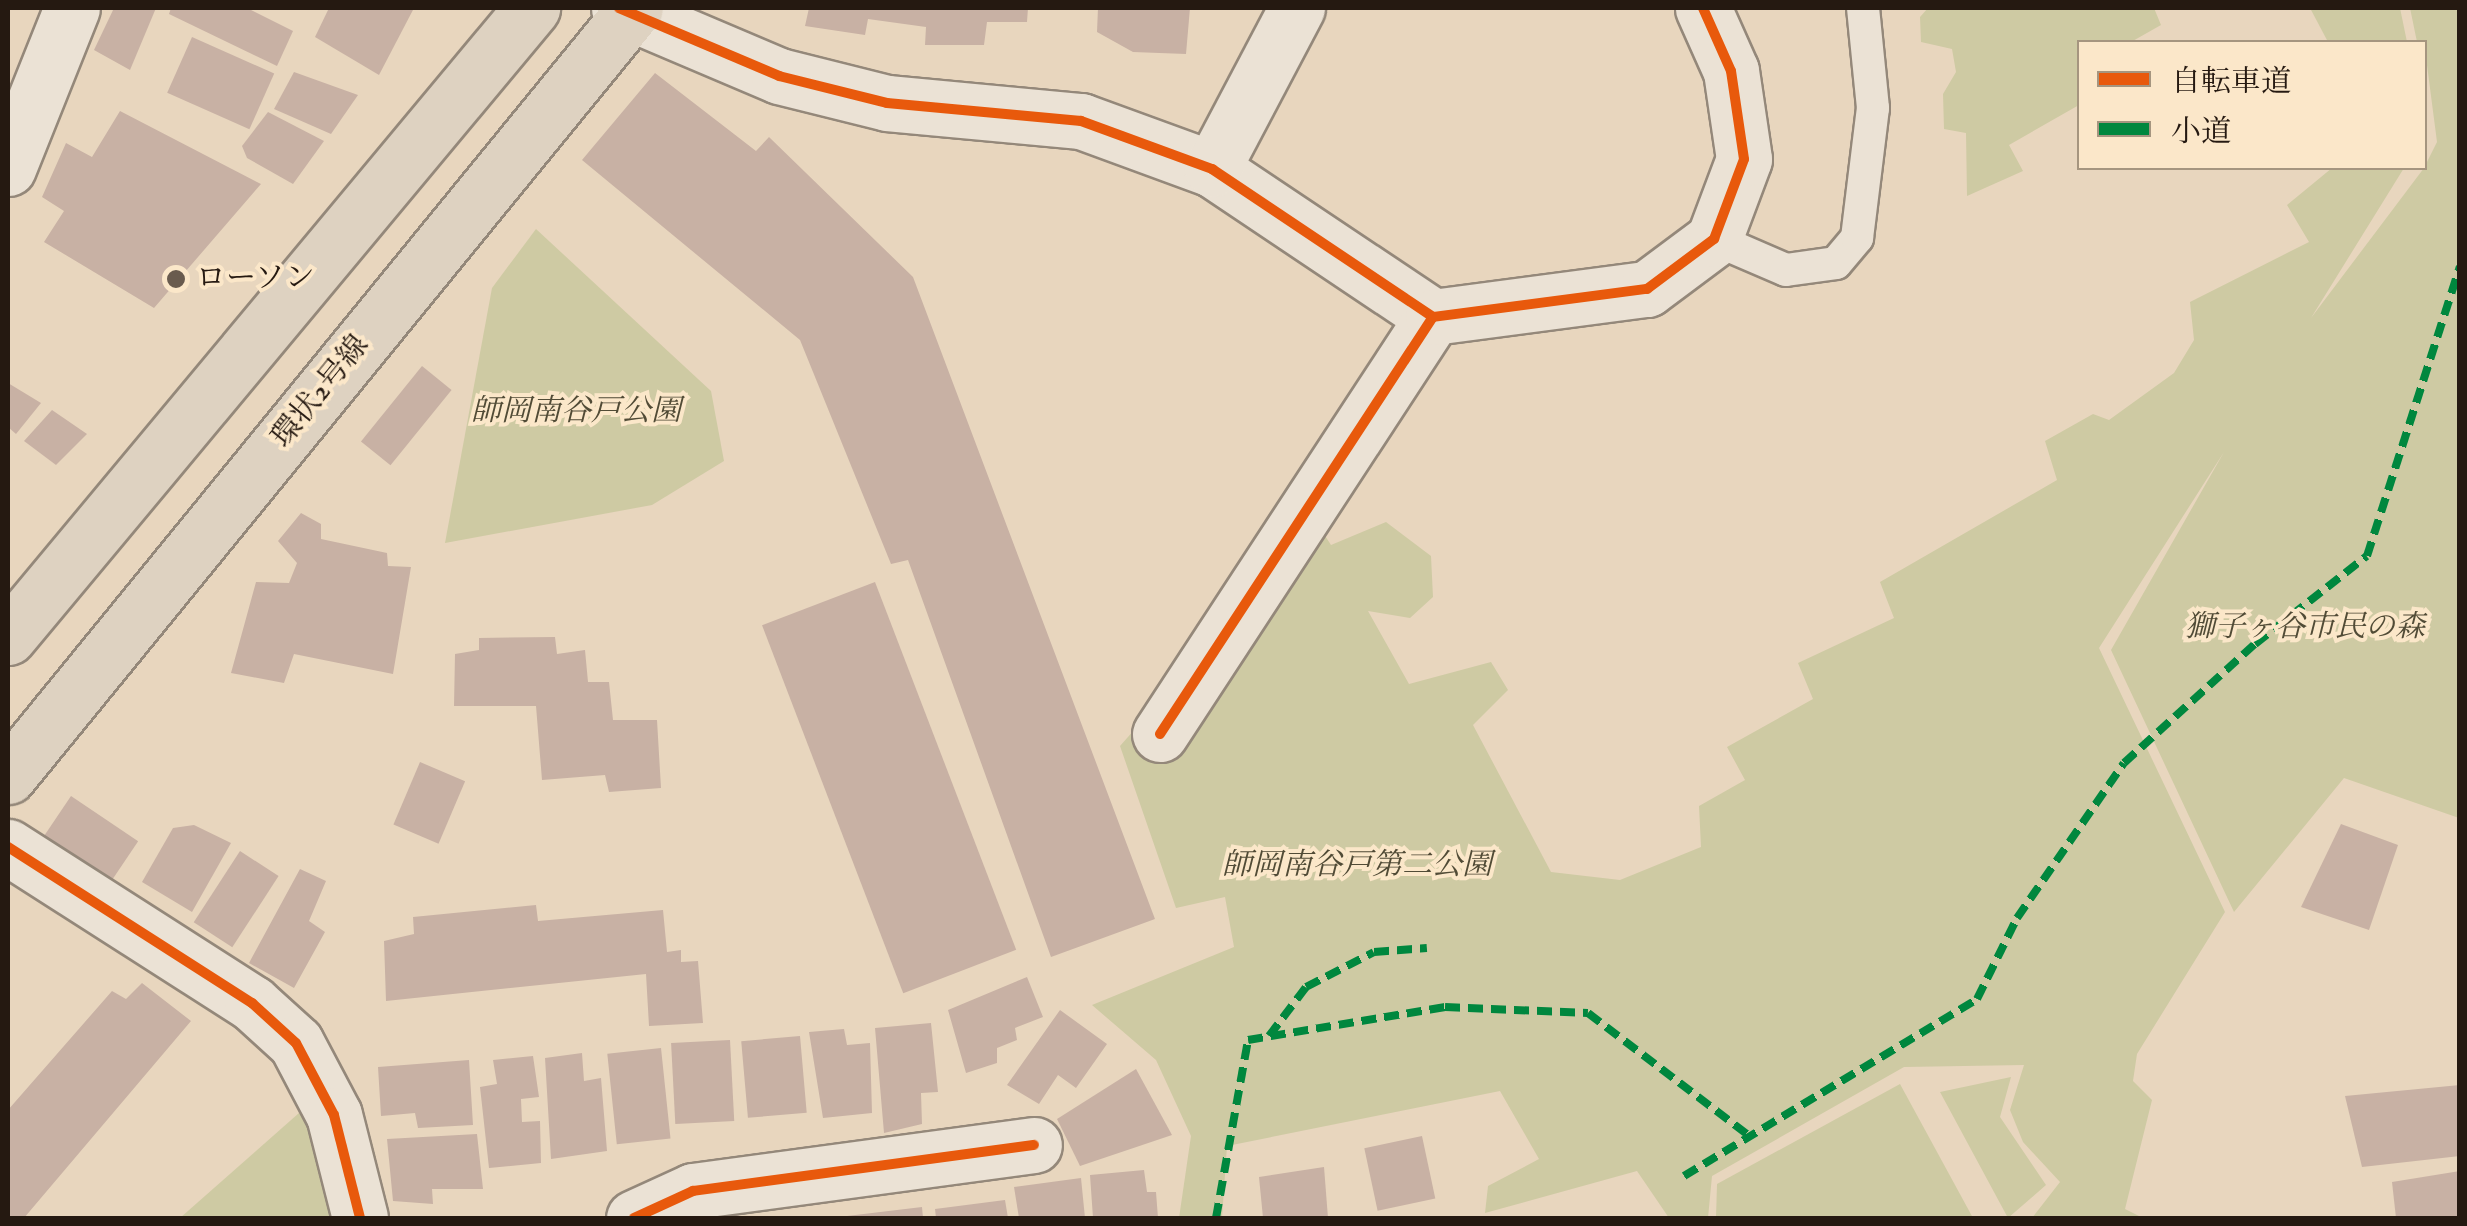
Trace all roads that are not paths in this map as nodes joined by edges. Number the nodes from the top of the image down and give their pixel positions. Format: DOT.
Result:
graph roads {
  1 [pos="72,8"];
  2 [pos="532,8"];
  3 [pos="1297,8"];
  4 [pos="1703,8"];
  5 [pos="1863,8"];
  6 [pos="628,9"];
  7 [pos="25,64"];
  8 [pos="8,168"];
  9 [pos="1212,169"];
  10 [pos="1714,239"];
  11 [pos="1433,317"];
  12 [pos="8,637"];
  13 [pos="1160,734"];
  14 [pos="8,776"];
  15 [pos="8,847"];
  16 [pos="1034,1145"];
  17 [pos="360,1218"];
  18 [pos="634,1218"];
  1 -- 7 [label="street"];
  2 -- 12 [label="main road"];
  3 -- 9 [label="street"];
  4 -- 10 [label="street"];
  5 -- 10 [label="lane"];
  6 -- 9 [label="street"];
  6 -- 14 [label="main road, 環状2号線"];
  7 -- 8 [label="street"];
  9 -- 11 [label="street"];
  10 -- 11 [label="street"];
  11 -- 13 [label="street"];
  15 -- 17 [label="street"];
  16 -- 18 [label="street"];
}
